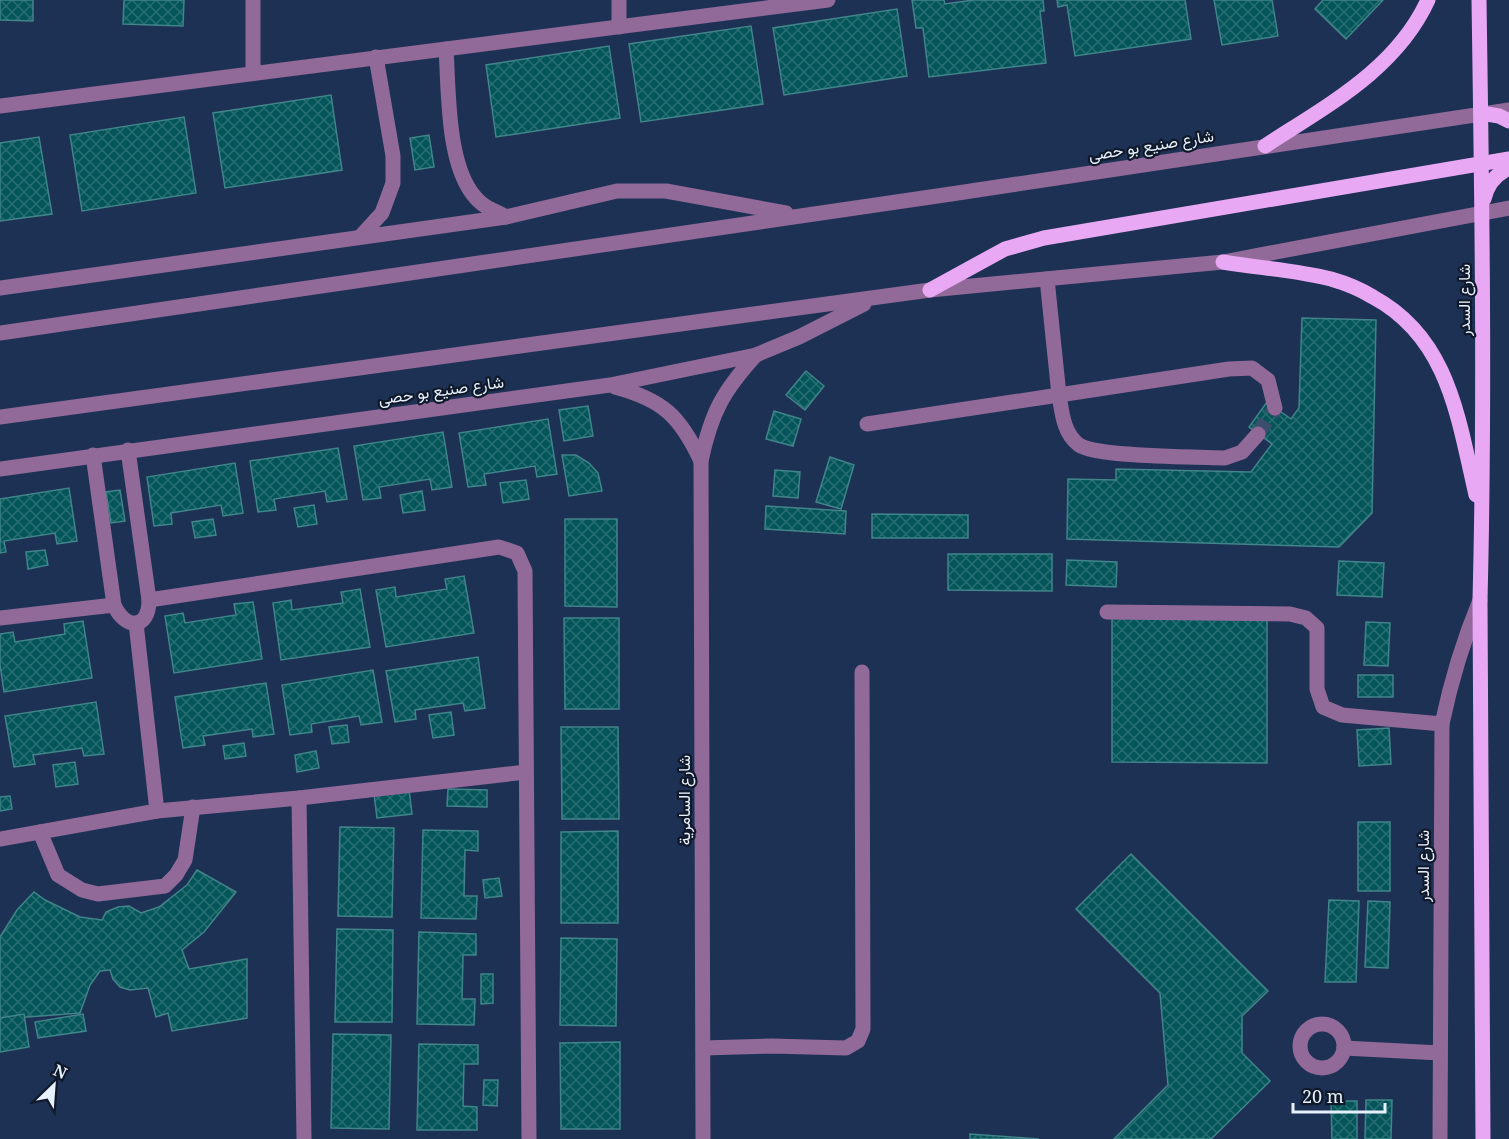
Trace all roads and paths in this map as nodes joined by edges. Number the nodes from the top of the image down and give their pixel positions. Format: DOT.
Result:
graph roads {
  1 [pos="253,0"];
  2 [pos="619,0"];
  3 [pos="828,0"];
  4 [pos="1428,0"];
  5 [pos="1479,0"];
  6 [pos="619,27"];
  7 [pos="446,49"];
  8 [pos="376,57"];
  9 [pos="252,73"];
  10 [pos="0,106"];
  11 [pos="1509,110"];
  12 [pos="1481,113"];
  13 [pos="1509,122"];
  14 [pos="1265,146"];
  15 [pos="1509,159"];
  16 [pos="1480,164"];
  17 [pos="1509,168"];
  18 [pos="1509,208"];
  19 [pos="1481,212"];
  20 [pos="797,215"];
  21 [pos="506,217"];
  22 [pos="360,237"];
  23 [pos="1223,262"];
  24 [pos="1047,279"];
  25 [pos="0,288"];
  26 [pos="930,290"];
  27 [pos="874,299"];
  28 [pos="0,333"];
  29 [pos="756,355"];
  30 [pos="610,386"];
  31 [pos="1059,395"];
  32 [pos="1275,408"];
  33 [pos="0,417"];
  34 [pos="867,424"];
  35 [pos="1258,434"];
  36 [pos="128,450"];
  37 [pos="93,455"];
  38 [pos="701,461"];
  39 [pos="0,469"];
  40 [pos="1482,521"];
  41 [pos="149,600"];
  42 [pos="1480,600"];
  43 [pos="114,605"];
  44 [pos="1107,612"];
  45 [pos="0,618"];
  46 [pos="136,623"];
  47 [pos="862,672"];
  48 [pos="1442,724"];
  49 [pos="526,772"];
  50 [pos="299,798"];
  51 [pos="193,807"];
  52 [pos="157,811"];
  53 [pos="40,832"];
  54 [pos="0,839"];
  55 [pos="703,1048"];
  56 [pos="1344,1048"];
  57 [pos="1440,1053"];
  58 [pos="304,1139"];
  59 [pos="529,1139"];
  60 [pos="704,1139"];
  61 [pos="1440,1139"];
  62 [pos="1482,1139"];
  1 -- 9 [label="street"];
  2 -- 6 [label="street"];
  3 -- 6 [label="street"];
  4 -- 14 [label="main road"];
  5 -- 12 [label="main road, شارع السدر"];
  6 -- 7 [label="street"];
  7 -- 8 [label="street"];
  7 -- 21 [label="street"];
  8 -- 9 [label="street"];
  8 -- 22 [label="street"];
  9 -- 10 [label="street"];
  11 -- 12 [label="street, شارع صنيع بو حصى"];
  12 -- 13 [label="main road"];
  12 -- 14 [label="street, شارع صنيع بو حصى"];
  12 -- 16 [label="main road, شارع السدر"];
  14 -- 20 [label="street, شارع صنيع بو حصى"];
  15 -- 16 [label="main road"];
  16 -- 19 [label="main road, شارع السدر"];
  16 -- 26 [label="main road"];
  17 -- 19 [label="main road"];
  18 -- 19 [label="street, شارع صنيع بو حصى"];
  19 -- 23 [label="street, شارع صنيع بو حصى"];
  19 -- 40 [label="main road, شارع السدر"];
  20 -- 21 [label="street, شارع صنيع بو حصى"];
  20 -- 28 [label="street, شارع صنيع بو حصى"];
  21 -- 22 [label="street, شارع صنيع بو حصى"];
  22 -- 25 [label="street, شارع صنيع بو حصى"];
  23 -- 24 [label="street, شارع صنيع بو حصى"];
  23 -- 40 [label="main road"];
  24 -- 26 [label="street, شارع صنيع بو حصى"];
  24 -- 31 [label="street"];
  26 -- 27 [label="street, شارع صنيع بو حصى"];
  27 -- 29 [label="street, شارع صنيع بو حصى"];
  27 -- 33 [label="street, شارع صنيع بو حصى"];
  29 -- 30 [label="street, شارع صنيع بو حصى"];
  29 -- 38 [label="street, شارع السامرية"];
  30 -- 36 [label="street, شارع صنيع بو حصى"];
  30 -- 38 [label="street, شارع السامرية"];
  31 -- 32 [label="street"];
  31 -- 34 [label="street"];
  31 -- 35 [label="street"];
  36 -- 37 [label="street, شارع صنيع بو حصى"];
  36 -- 41 [label="street"];
  37 -- 39 [label="street, شارع صنيع بو حصى"];
  37 -- 43 [label="street"];
  38 -- 55 [label="street, شارع السامرية"];
  40 -- 42 [label="main road, شارع السدر"];
  41 -- 46 [label="street"];
  41 -- 49 [label="street"];
  42 -- 48 [label="street, شارع السدر"];
  42 -- 62 [label="main road, شارع السدر"];
  43 -- 45 [label="street"];
  43 -- 46 [label="street"];
  44 -- 48 [label="street"];
  46 -- 52 [label="street"];
  47 -- 55 [label="street"];
  48 -- 57 [label="street, شارع السدر"];
  49 -- 50 [label="street"];
  49 -- 59 [label="street"];
  50 -- 51 [label="street"];
  50 -- 58 [label="street"];
  51 -- 52 [label="street"];
  51 -- 53 [label="street"];
  52 -- 53 [label="street"];
  53 -- 54 [label="street"];
  55 -- 60 [label="street, شارع السامرية"];
  56 -- 57 [label="street"];
  57 -- 61 [label="street, شارع السدر"];
}
